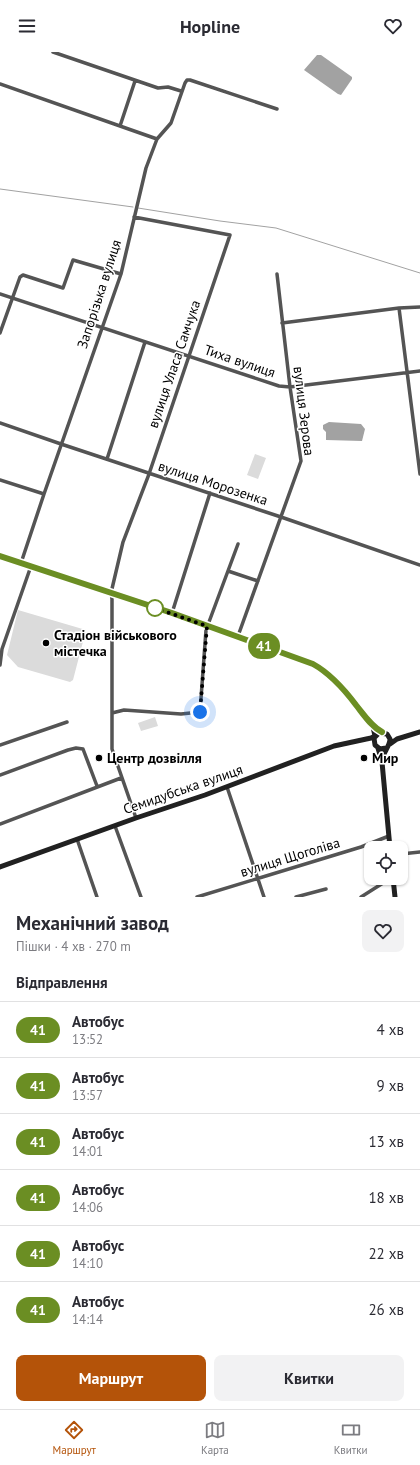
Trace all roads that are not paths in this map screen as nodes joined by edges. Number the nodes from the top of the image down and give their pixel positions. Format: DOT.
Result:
graph roads {
  1 [pos="53,52"];
  2 [pos="135,81"];
  3 [pos="0,84"];
  4 [pos="181,91"];
  5 [pos="277,109"];
  6 [pos="120,126"];
  7 [pos="157,139"];
  8 [pos="134,217"];
  9 [pos="121,274"];
  10 [pos="277,274"];
  11 [pos="0,294"];
  12 [pos="13,298"];
  13 [pos="420,307"];
  14 [pos="399,308"];
  15 [pos="282,323"];
  16 [pos="102,327"];
  17 [pos="0,333"];
  18 [pos="145,342"];
  19 [pos="188,356"];
  20 [pos="420,371"];
  21 [pos="406,372"];
  22 [pos="290,387"];
  23 [pos="0,423"];
  24 [pos="61,444"];
  25 [pos="418,448"];
  26 [pos="107,459"];
  27 [pos="149,474"];
  28 [pos="420,474"];
  29 [pos="0,480"];
  30 [pos="210,493"];
  31 [pos="44,494"];
  32 [pos="281,517"];
  33 [pos="238,544"];
  34 [pos="0,556"];
  35 [pos="21,563"];
  36 [pos="420,565"];
  37 [pos="31,566"];
  38 [pos="228,571"];
  39 [pos="258,581"];
  40 [pos="110,593"];
  41 [pos="172,613"];
  42 [pos="207,626"];
  43 [pos="238,636"];
  44 [pos="0,665"];
  45 [pos="112,713"];
  46 [pos="67,722"];
  47 [pos="371,724"];
  48 [pos="382,732"];
  49 [pos="420,732"];
  50 [pos="388,735"];
  51 [pos="375,736"];
  52 [pos="404,736"];
  53 [pos="364,740"];
  54 [pos="0,745"];
  55 [pos="376,746"];
  56 [pos="388,746"];
  57 [pos="382,764"];
  58 [pos="0,775"];
  59 [pos="122,778"];
  60 [pos="97,786"];
  61 [pos="227,787"];
  62 [pos="136,818"];
  63 [pos="0,824"];
  64 [pos="115,826"];
  65 [pos="388,836"];
  66 [pos="77,838"];
  67 [pos="389,841"];
  68 [pos="420,852"];
  69 [pos="408,853"];
  70 [pos="0,867"];
  71 [pos="257,878"];
  72 [pos="381,885"];
  73 [pos="393,885"];
  74 [pos="326,888"];
  75 [pos="207,896"];
  76 [pos="97,897"];
  77 [pos="141,897"];
  78 [pos="197,897"];
  79 [pos="264,897"];
  80 [pos="296,897"];
  81 [pos="362,897"];
  82 [pos="394,897"];
  1 -- 2 [label="street"];
  2 -- 4 [label="street"];
  2 -- 6 [label="street"];
  3 -- 6 [label="street"];
  4 -- 5 [label="street"];
  4 -- 7 [label="street, Запорізька вулиця"];
  6 -- 7 [label="street"];
  7 -- 8 [label="street, Запорізька вулиця"];
  8 -- 9 [label="street, Запорізька вулиця"];
  8 -- 19 [label="street, вулиця Уласа Самчука"];
  9 -- 12 [label="street"];
  9 -- 16 [label="street, Запорізька вулиця"];
  10 -- 15 [label="street, вулиця Зерова"];
  11 -- 12 [label="street, Тиха вулиця"];
  12 -- 16 [label="street, Тиха вулиця"];
  12 -- 17 [label="street"];
  13 -- 14 [label="street"];
  14 -- 15 [label="street"];
  14 -- 21 [label="street"];
  15 -- 22 [label="street, вулиця Зерова"];
  16 -- 18 [label="street, Тиха вулиця"];
  16 -- 24 [label="street, Запорізька вулиця"];
  18 -- 19 [label="street, Тиха вулиця"];
  18 -- 26 [label="street"];
  19 -- 22 [label="street, Тиха вулиця"];
  19 -- 27 [label="street, вулиця Уласа Самчука"];
  20 -- 21 [label="street, Тиха вулиця"];
  21 -- 22 [label="street, Тиха вулиця"];
  21 -- 25 [label="street"];
  22 -- 32 [label="street, вулиця Зерова"];
  23 -- 24 [label="street, вулиця Морозенка"];
  24 -- 26 [label="street, вулиця Морозенка"];
  24 -- 31 [label="street, Запорізька вулиця"];
  25 -- 28 [label="street"];
  26 -- 27 [label="street, вулиця Морозенка"];
  27 -- 30 [label="street, вулиця Морозенка"];
  27 -- 40 [label="street, вулиця Уласа Самчука"];
  29 -- 31 [label="street"];
  30 -- 32 [label="street, вулиця Морозенка"];
  30 -- 41 [label="street"];
  31 -- 35 [label="street, Запорізька вулиця"];
  32 -- 36 [label="street, вулиця Морозенка"];
  32 -- 39 [label="street, вулиця Зерова"];
  33 -- 38 [label="street"];
  34 -- 35 [label="main road"];
  35 -- 37 [label="main road"];
  37 -- 40 [label="main road"];
  37 -- 44 [label="street"];
  38 -- 39 [label="street"];
  38 -- 42 [label="street"];
  39 -- 43 [label="street, вулиця Зерова"];
  40 -- 41 [label="main road"];
  40 -- 45 [label="street"];
  41 -- 42 [label="main road"];
  42 -- 43 [label="main road"];
  42 -- 45 [label="street"];
  43 -- 47 [label="main road"];
  45 -- 59 [label="street"];
  46 -- 54 [label="street"];
  47 -- 48 [label="main road"];
  47 -- 51 [label="main road"];
  48 -- 50 [label="main road"];
  48 -- 51 [label="main road"];
  49 -- 52 [label="main road"];
  50 -- 52 [label="main road"];
  50 -- 56 [label="main road"];
  51 -- 53 [label="main road, Семидубська вулиця"];
  51 -- 55 [label="main road"];
  52 -- 56 [label="main road"];
  53 -- 55 [label="main road"];
  53 -- 61 [label="main road, Семидубська вулиця"];
  55 -- 56 [label="main road"];
  55 -- 57 [label="main road"];
  56 -- 57 [label="main road"];
  57 -- 65 [label="main road"];
  58 -- 60 [label="street"];
  59 -- 60 [label="street"];
  59 -- 62 [label="street"];
  60 -- 63 [label="street"];
  61 -- 62 [label="main road, Семидубська вулиця"];
  61 -- 71 [label="street"];
  62 -- 64 [label="main road, Семидубська вулиця"];
  64 -- 66 [label="main road, Семидубська вулиця"];
  64 -- 77 [label="street"];
  65 -- 67 [label="main road"];
  65 -- 71 [label="street, вулиця Щоголіва"];
  66 -- 70 [label="main road, Семидубська вулиця"];
  66 -- 76 [label="street"];
  68 -- 69 [label="street"];
  71 -- 75 [label="street, вулиця Щоголіва"];
  71 -- 79 [label="street"];
  72 -- 81 [label="street"];
  73 -- 82 [label="main road"];
  74 -- 80 [label="street"];
  75 -- 78 [label="street, вулиця Щоголіва"];
}
